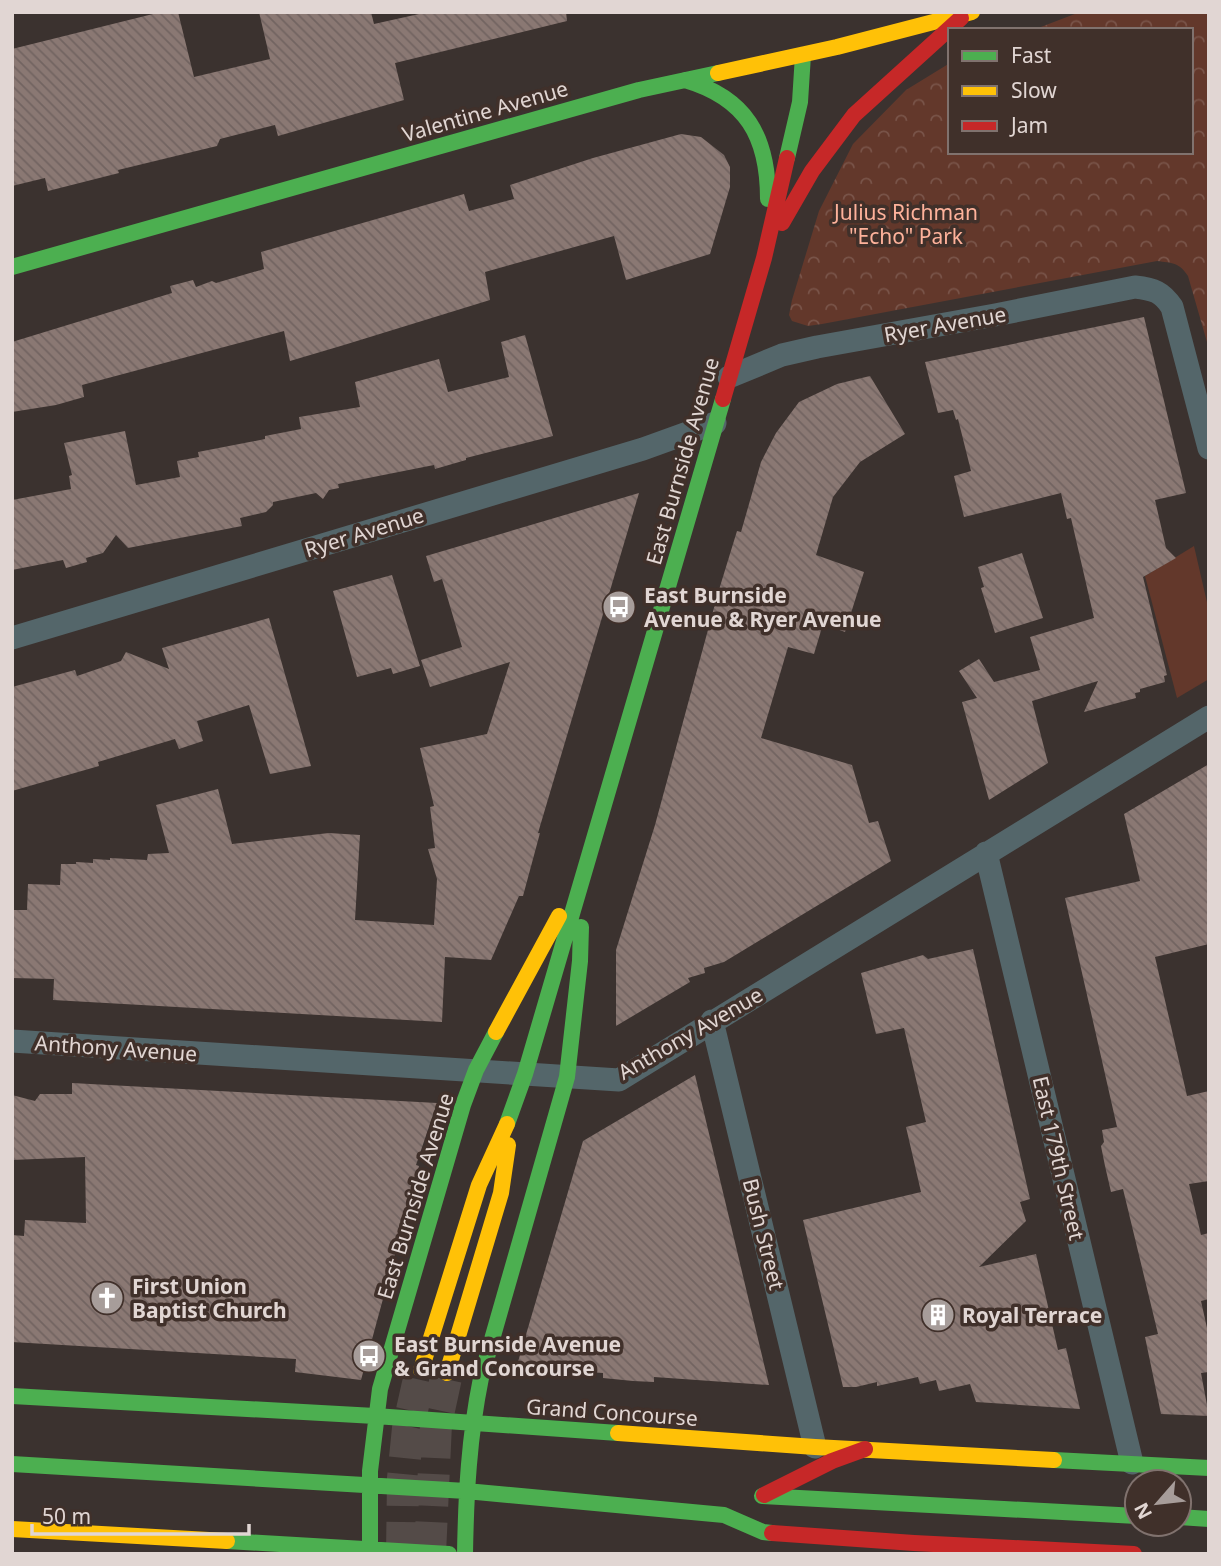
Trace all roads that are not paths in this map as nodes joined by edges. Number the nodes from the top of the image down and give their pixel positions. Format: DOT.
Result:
graph roads {
  1 [pos="968,14"];
  2 [pos="952,28"];
  3 [pos="948,32"];
  4 [pos="803,55"];
  5 [pos="685,80"];
  6 [pos="764,258"];
  7 [pos="12,267"];
  8 [pos="729,377"];
  9 [pos="715,423"];
  10 [pos="1209,449"];
  11 [pos="12,638"];
  12 [pos="1209,716"];
  13 [pos="986,853"];
  14 [pos="583,876"];
  15 [pos="712,1021"];
  16 [pos="12,1041"];
  17 [pos="476,1070"];
  18 [pos="525,1074"];
  19 [pos="567,1077"];
  20 [pos="512,1113"];
  21 [pos="421,1370"];
  22 [pos="447,1373"];
  23 [pos="12,1396"];
  24 [pos="375,1416"];
  25 [pos="472,1423"];
  26 [pos="815,1447"];
  27 [pos="865,1449"];
  28 [pos="1132,1463"];
  29 [pos="12,1464"];
  30 [pos="1209,1468"];
  31 [pos="370,1485"];
  32 [pos="466,1492"];
  33 [pos="752,1501"];
  34 [pos="724,1515"];
  35 [pos="1123,1515"];
  36 [pos="12,1529"];
  37 [pos="370,1551"];
  38 [pos="998,1551"];
  39 [pos="449,1554"];
  40 [pos="465,1554"];
  41 [pos="1134,1554"];
  1 -- 2 [label="main road"];
  1 -- 4 [label="main road, Valentine Avenue"];
  3 -- 6 [label="main road"];
  4 -- 5 [label="main road, Valentine Avenue"];
  4 -- 6 [label="main road, East Burnside Avenue"];
  5 -- 6 [label="main road"];
  5 -- 7 [label="main road, Valentine Avenue"];
  6 -- 8 [label="main road, East Burnside Avenue"];
  8 -- 9 [label="main road, East Burnside Avenue"];
  8 -- 10 [label="street, Ryer Avenue"];
  9 -- 11 [label="street, Ryer Avenue"];
  9 -- 14 [label="main road, East Burnside Avenue"];
  12 -- 13 [label="street, Anthony Avenue"];
  13 -- 15 [label="street, Anthony Avenue"];
  13 -- 28 [label="street, East 179th Street"];
  14 -- 17 [label="main road, East Burnside Avenue"];
  14 -- 18 [label="main road, East Burnside Avenue"];
  14 -- 19 [label="main road, East Burnside Avenue"];
  15 -- 19 [label="street, Anthony Avenue"];
  15 -- 26 [label="street, Bush Street"];
  16 -- 17 [label="street, Anthony Avenue"];
  17 -- 18 [label="street, Anthony Avenue"];
  17 -- 24 [label="main road, East Burnside Avenue"];
  18 -- 19 [label="street, Anthony Avenue"];
  18 -- 20 [label="main road, East Burnside Avenue"];
  19 -- 25 [label="main road, East Burnside Avenue"];
  20 -- 21 [label="main road, East Burnside Avenue"];
  20 -- 22 [label="main road, East Burnside Avenue"];
  23 -- 24 [label="main road, Grand Concourse"];
  24 -- 25 [label="main road, Grand Concourse"];
  24 -- 31 [label="main road, East Burnside Avenue"];
  25 -- 26 [label="main road, Grand Concourse"];
  25 -- 32 [label="main road, East Burnside Avenue"];
  26 -- 27 [label="main road, Grand Concourse"];
  27 -- 28 [label="main road, Grand Concourse"];
  27 -- 33 [label="main road"];
  28 -- 30 [label="main road, Grand Concourse"];
  29 -- 31 [label="main road"];
  31 -- 32 [label="main road"];
  31 -- 37 [label="main road, East Burnside Avenue"];
  32 -- 34 [label="main road"];
  32 -- 40 [label="main road, East Burnside Avenue"];
  33 -- 34 [label="main road"];
  33 -- 35 [label="main road"];
  34 -- 38 [label="main road"];
  36 -- 37 [label="main road"];
  37 -- 39 [label="main road"];
  38 -- 41 [label="main road"];
}
